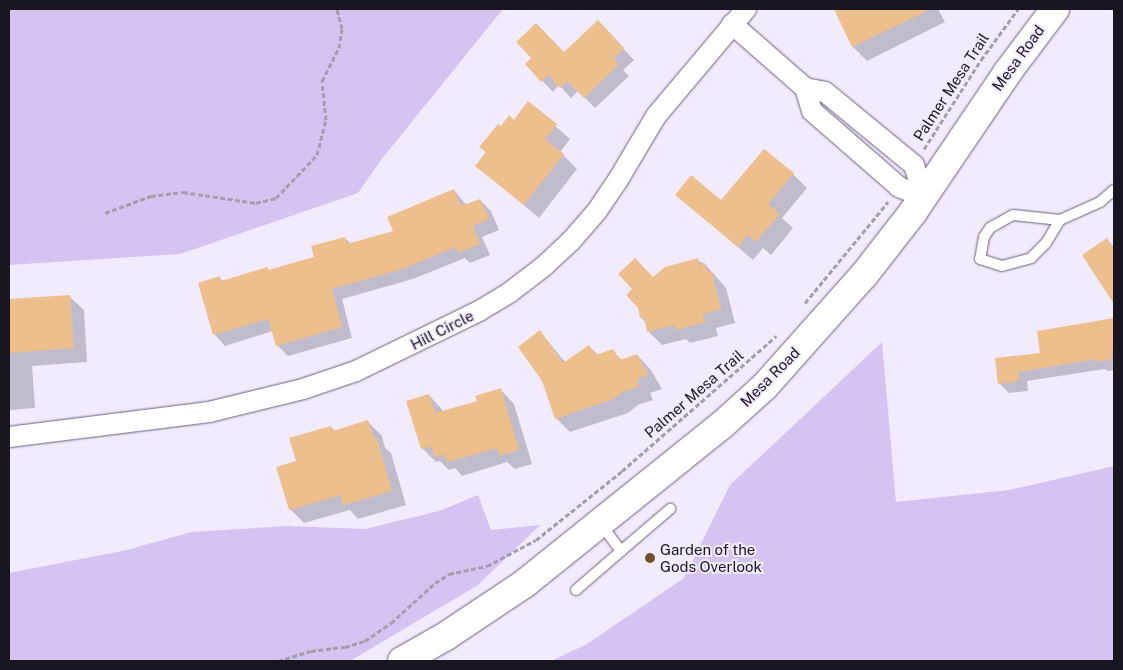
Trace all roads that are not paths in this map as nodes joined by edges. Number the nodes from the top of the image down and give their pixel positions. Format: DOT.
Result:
graph roads {
  1 [pos="746,9"];
  2 [pos="1055,9"];
  3 [pos="732,24"];
  4 [pos="805,88"];
  5 [pos="868,127"];
  6 [pos="852,146"];
  7 [pos="1114,190"];
  8 [pos="924,197"];
  9 [pos="1060,220"];
  10 [pos="9,437"];
  11 [pos="670,509"];
  12 [pos="600,523"];
  13 [pos="621,551"];
  14 [pos="576,590"];
  15 [pos="402,661"];
  1 -- 3 [label="street, Hill Circle"];
  2 -- 8 [label="main road, Mesa Road"];
  3 -- 4 [label="street"];
  3 -- 10 [label="street, Hill Circle"];
  4 -- 5 [label="street"];
  4 -- 6 [label="street"];
  5 -- 6 [label="street"];
  5 -- 8 [label="street"];
  6 -- 8 [label="street"];
  7 -- 9 [label="lane"];
  8 -- 12 [label="main road, Mesa Road"];
  9 -- 9 [label="lane"];
  11 -- 13 [label="lane"];
  12 -- 13 [label="lane"];
  12 -- 15 [label="main road, Mesa Road"];
  13 -- 14 [label="lane"];
}
